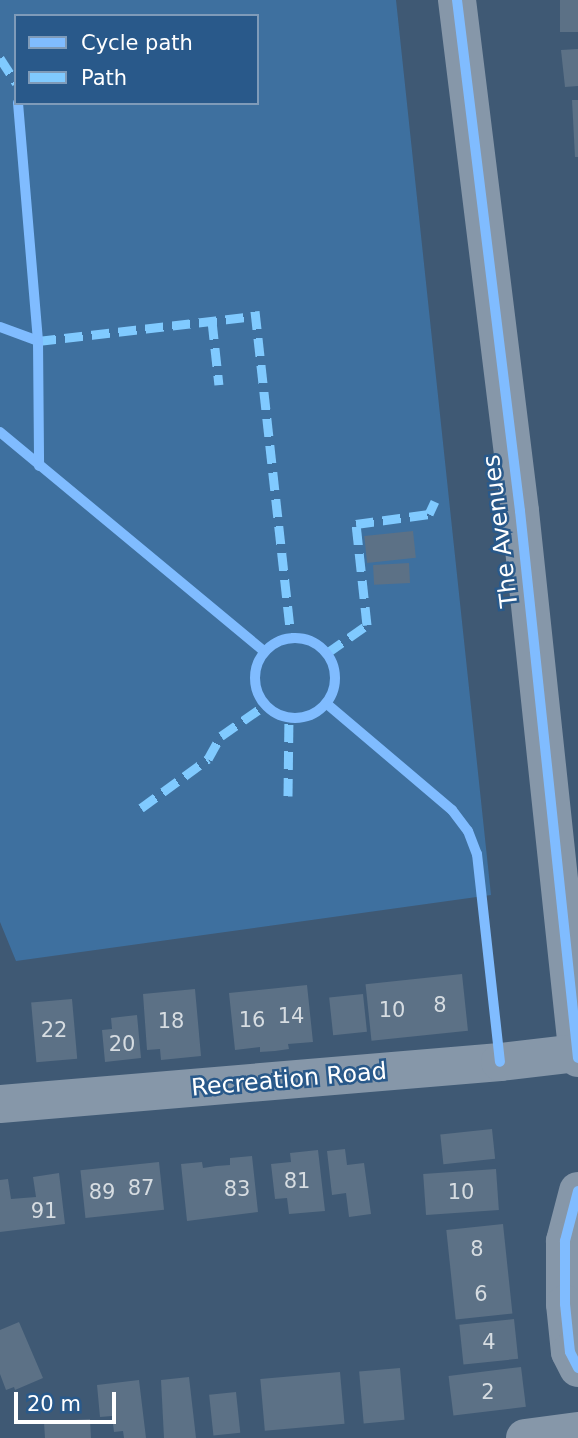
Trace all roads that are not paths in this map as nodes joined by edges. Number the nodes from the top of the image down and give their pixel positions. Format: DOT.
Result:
graph roads {
  1 [pos="457,0"];
  2 [pos="578,1054"];
  3 [pos="0,1104"];
  4 [pos="578,1191"];
  5 [pos="578,1368"];
  6 [pos="578,1431"];
  7 [pos="525,1438"];
  1 -- 2 [label="street, The Avenues"];
  2 -- 3 [label="street, Recreation Road"];
  4 -- 5 [label="street"];
  6 -- 7 [label="street"];
}
